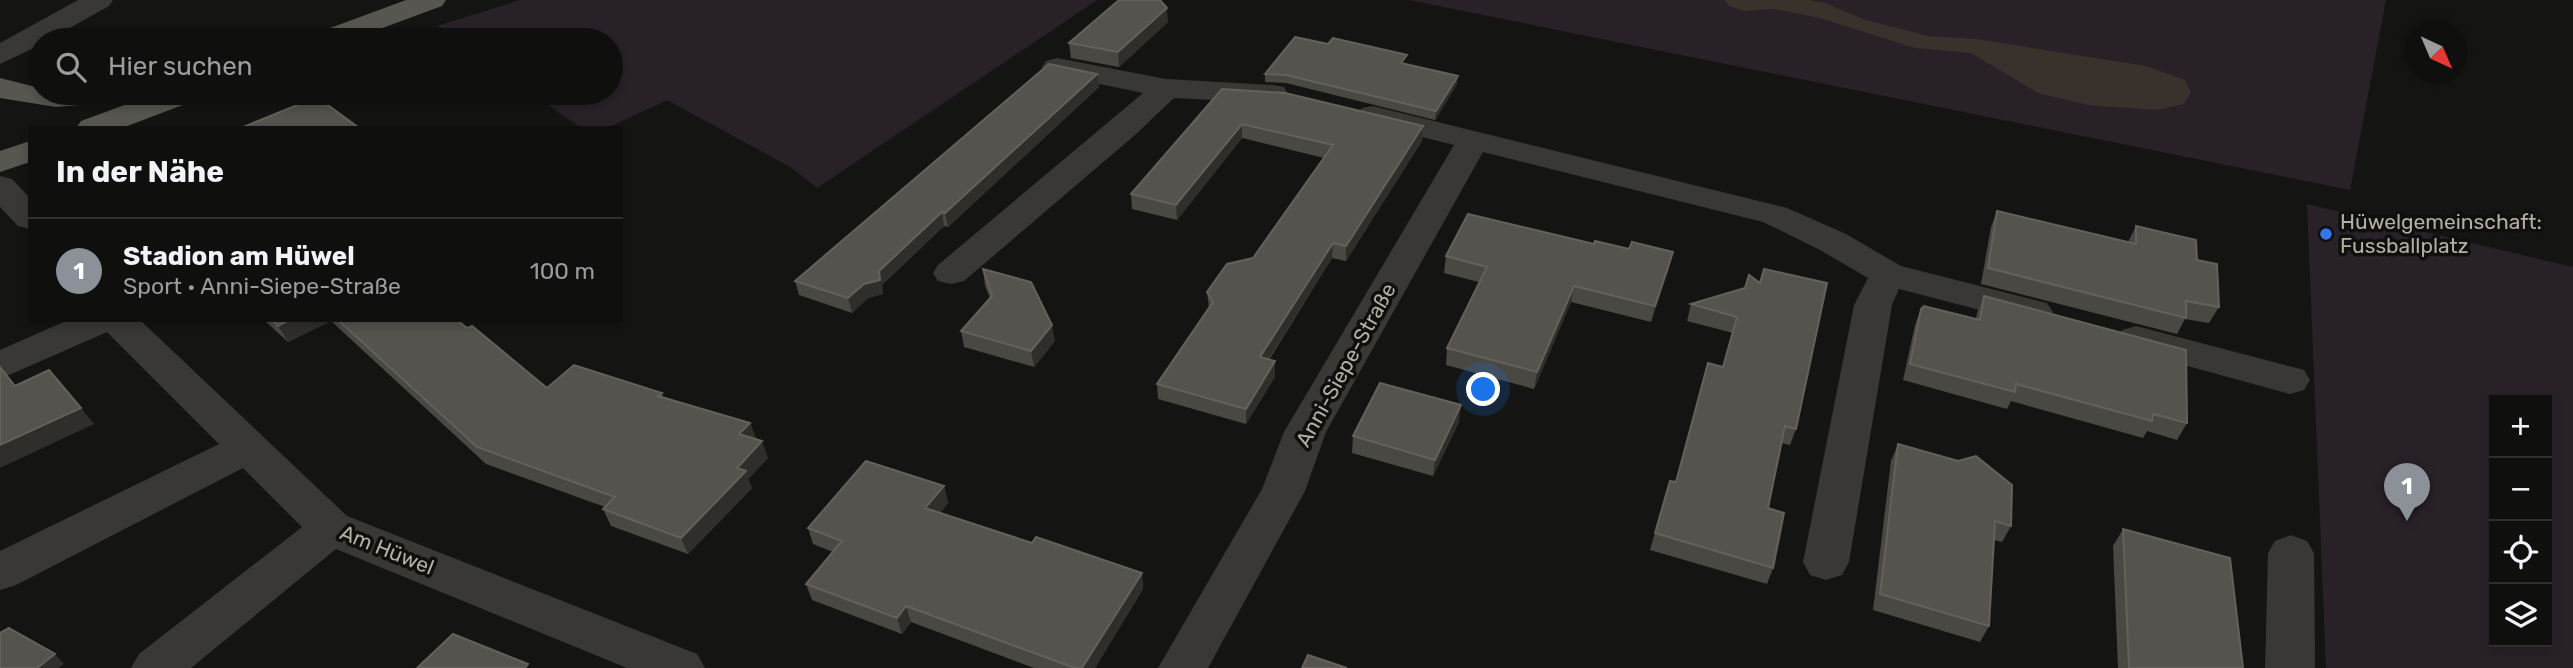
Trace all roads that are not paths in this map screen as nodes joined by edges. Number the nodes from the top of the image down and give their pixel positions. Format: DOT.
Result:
graph roads {
  1 [pos="99,0"];
  2 [pos="432,0"];
  3 [pos="49,28"];
  4 [pos="356,28"];
  5 [pos="28,39"];
  6 [pos="0,55"];
  7 [pos="1057,67"];
  8 [pos="0,87"];
  9 [pos="1166,88"];
  10 [pos="28,94"];
  11 [pos="1298,98"];
  12 [pos="153,105"];
  13 [pos="1339,107"];
  14 [pos="97,126"];
  15 [pos="1474,139"];
  16 [pos="28,152"];
  17 [pos="0,162"];
  18 [pos="0,186"];
  19 [pos="28,217"];
  20 [pos="951,273"];
  21 [pos="1888,274"];
  22 [pos="2063,320"];
  23 [pos="99,322"];
  24 [pos="119,322"];
  25 [pos="2103,330"];
  26 [pos="0,366"];
  27 [pos="2290,380"];
  28 [pos="249,447"];
  29 [pos="331,528"];
  30 [pos="2291,553"];
  31 [pos="1826,562"];
  32 [pos="0,572"];
  33 [pos="156,668"];
  34 [pos="680,668"];
  35 [pos="1184,668"];
  36 [pos="2290,668"];
  1 -- 3 [label="street"];
  2 -- 4 [label="main road"];
  5 -- 6 [label="street"];
  7 -- 9 [label="street"];
  8 -- 10 [label="main road"];
  9 -- 11 [label="street"];
  9 -- 20 [label="street"];
  12 -- 14 [label="main road"];
  13 -- 15 [label="street"];
  15 -- 21 [label="street"];
  15 -- 35 [label="street, Anni-Siepe-Straße"];
  16 -- 17 [label="main road"];
  18 -- 19 [label="street"];
  21 -- 22 [label="street"];
  21 -- 31 [label="street"];
  23 -- 26 [label="street"];
  24 -- 28 [label="street, Am Hüwel"];
  25 -- 27 [label="street"];
  28 -- 29 [label="street, Am Hüwel"];
  28 -- 32 [label="street"];
  29 -- 33 [label="street"];
  29 -- 34 [label="street, Am Hüwel"];
  30 -- 36 [label="street"];
}
